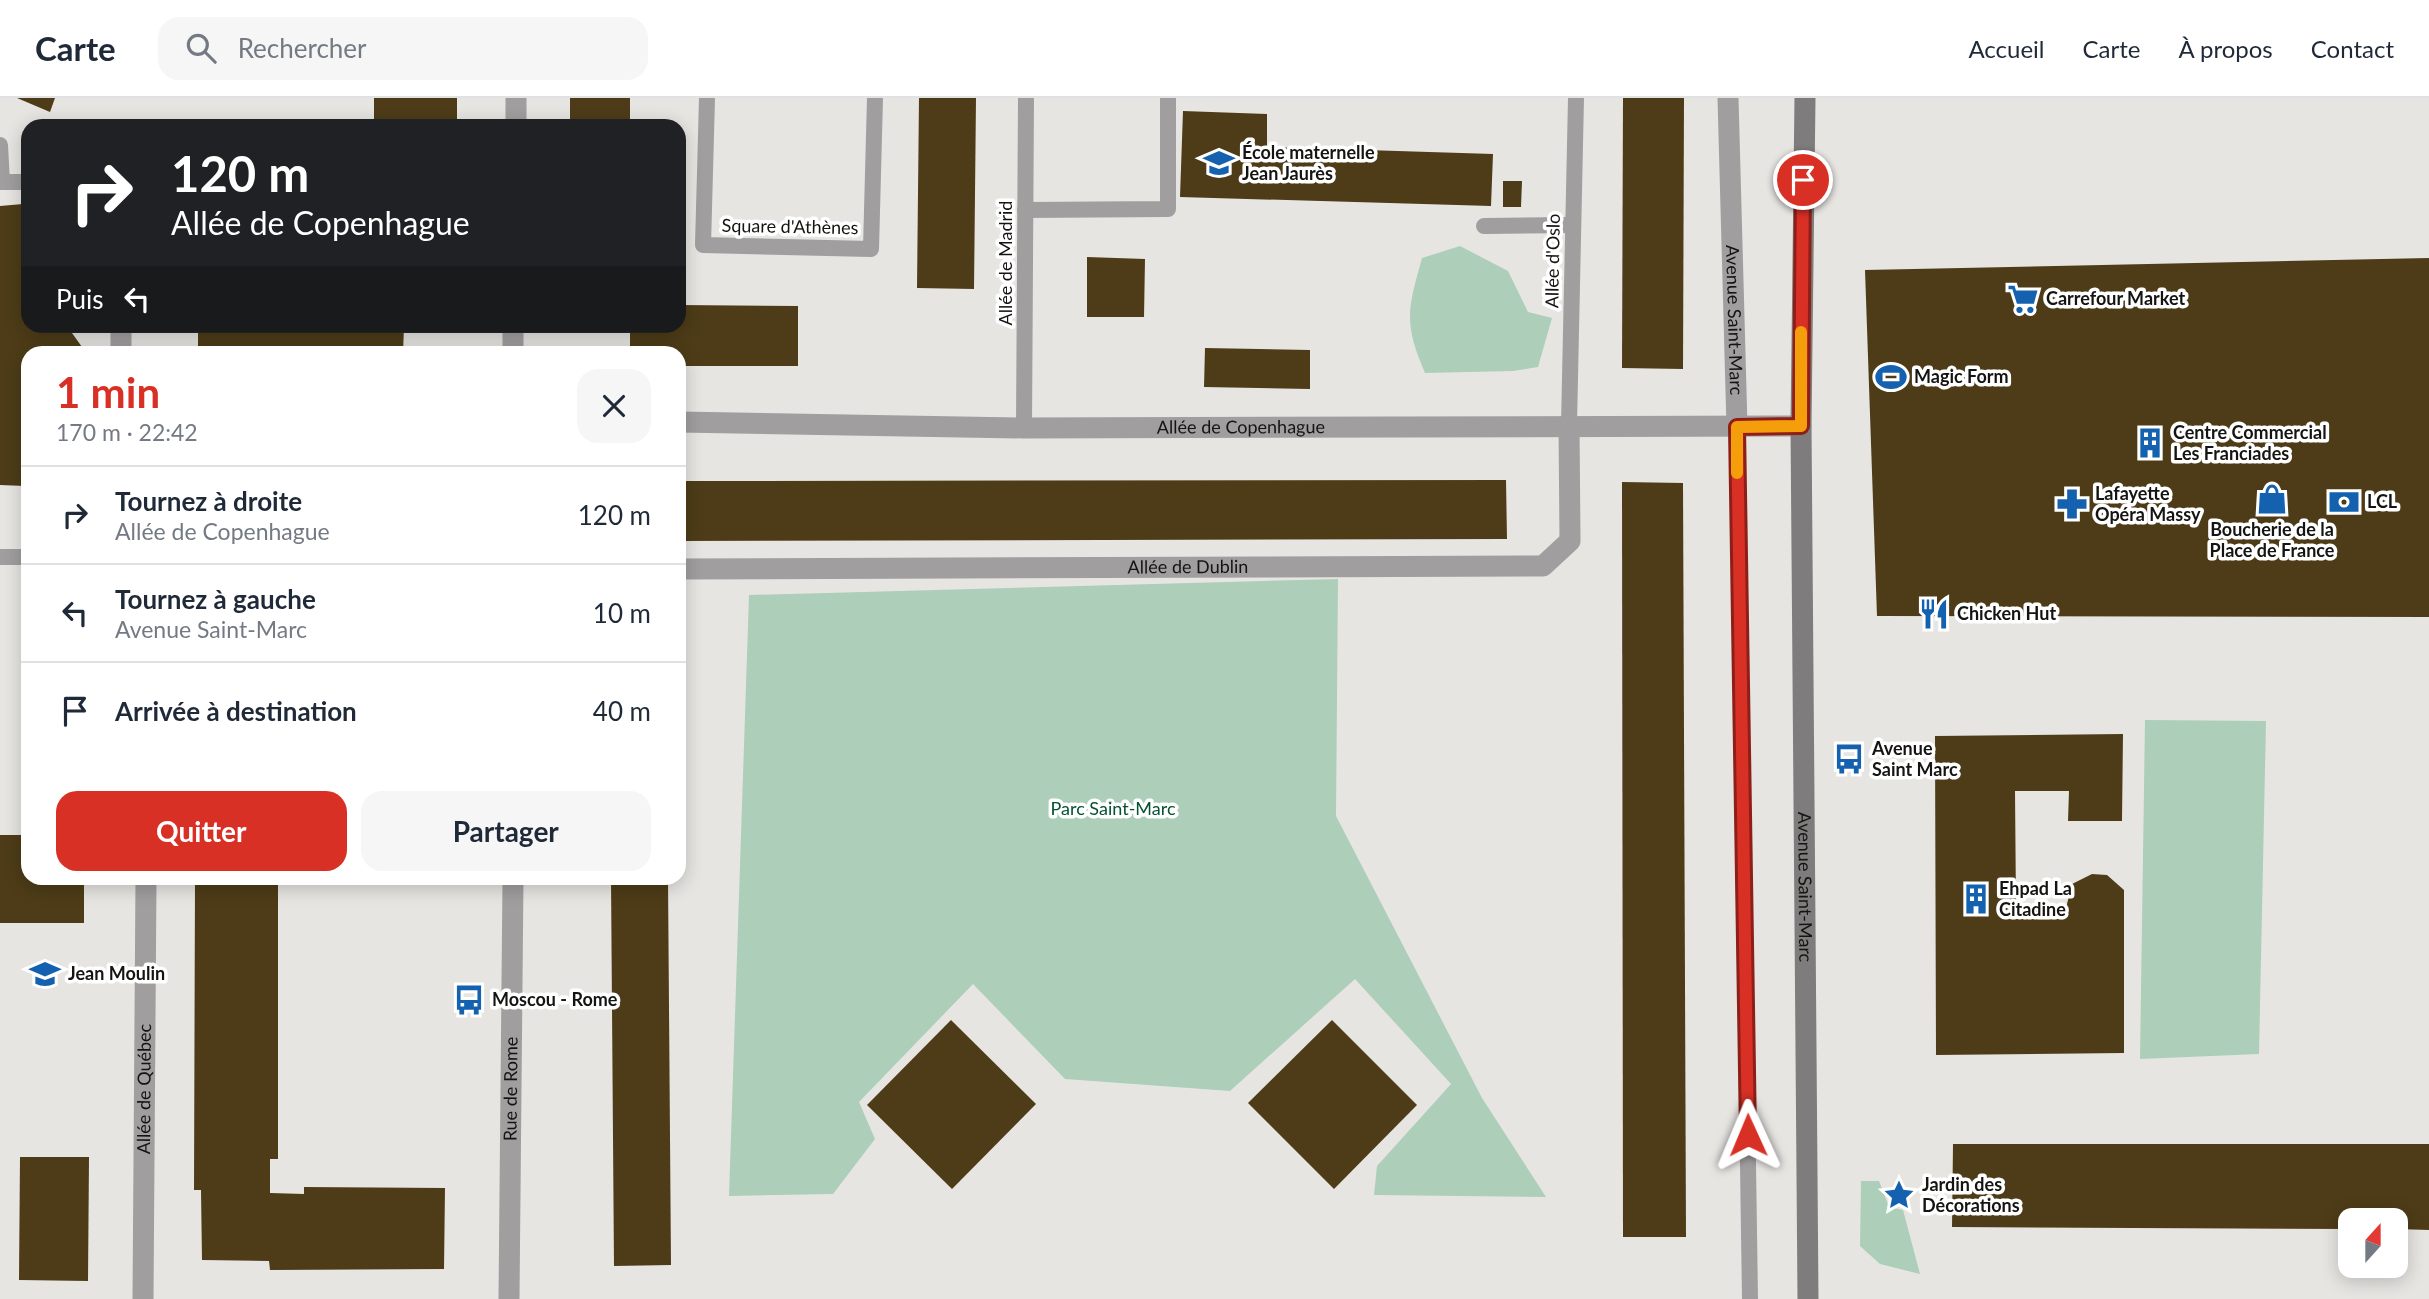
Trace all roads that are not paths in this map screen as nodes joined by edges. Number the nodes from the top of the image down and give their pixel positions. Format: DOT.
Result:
graph roads {
  1 [pos="516,98"];
  2 [pos="707,98"];
  3 [pos="875,98"];
  4 [pos="1026,98"];
  5 [pos="1168,98"];
  6 [pos="1576,98"];
  7 [pos="1728,98"];
  8 [pos="1805,98"];
  9 [pos="516,119"];
  10 [pos="0,145"];
  11 [pos="1,182"];
  12 [pos="21,182"];
  13 [pos="1025,210"];
  14 [pos="1573,225"];
  15 [pos="1485,226"];
  16 [pos="686,422"];
  17 [pos="1569,425"];
  18 [pos="1801,426"];
  19 [pos="1737,427"];
  20 [pos="1024,428"];
  21 [pos="0,557"];
  22 [pos="21,557"];
  23 [pos="686,569"];
  24 [pos="146,885"];
  25 [pos="513,885"];
  26 [pos="143,1299"];
  27 [pos="509,1299"];
  28 [pos="1750,1299"];
  29 [pos="1808,1299"];
  1 -- 9 [label="street"];
  2 -- 3 [label="lane, Square d'Athènes"];
  4 -- 13 [label="lane, Allée de Madrid"];
  5 -- 13 [label="lane"];
  6 -- 14 [label="lane, Allée d'Oslo"];
  7 -- 19 [label="street, Avenue Saint-Marc"];
  8 -- 18 [label="street, Avenue Saint-Marc"];
  10 -- 11 [label="lane"];
  11 -- 12 [label="lane"];
  13 -- 20 [label="lane, Allée de Madrid"];
  14 -- 15 [label="lane"];
  14 -- 17 [label="lane, Allée d'Oslo"];
  16 -- 20 [label="street, Allée de Copenhague"];
  17 -- 19 [label="street, Allée de Copenhague"];
  17 -- 20 [label="street, Allée de Copenhague"];
  17 -- 23 [label="street, Allée de Dublin"];
  18 -- 19 [label="street, Allée de Copenhague"];
  18 -- 29 [label="street, Avenue Saint-Marc"];
  19 -- 28 [label="lane, Avenue Saint-Marc"];
  21 -- 22 [label="lane"];
  24 -- 26 [label="street, Allée de Québec"];
  25 -- 27 [label="street, Rue de Rome"];
}
